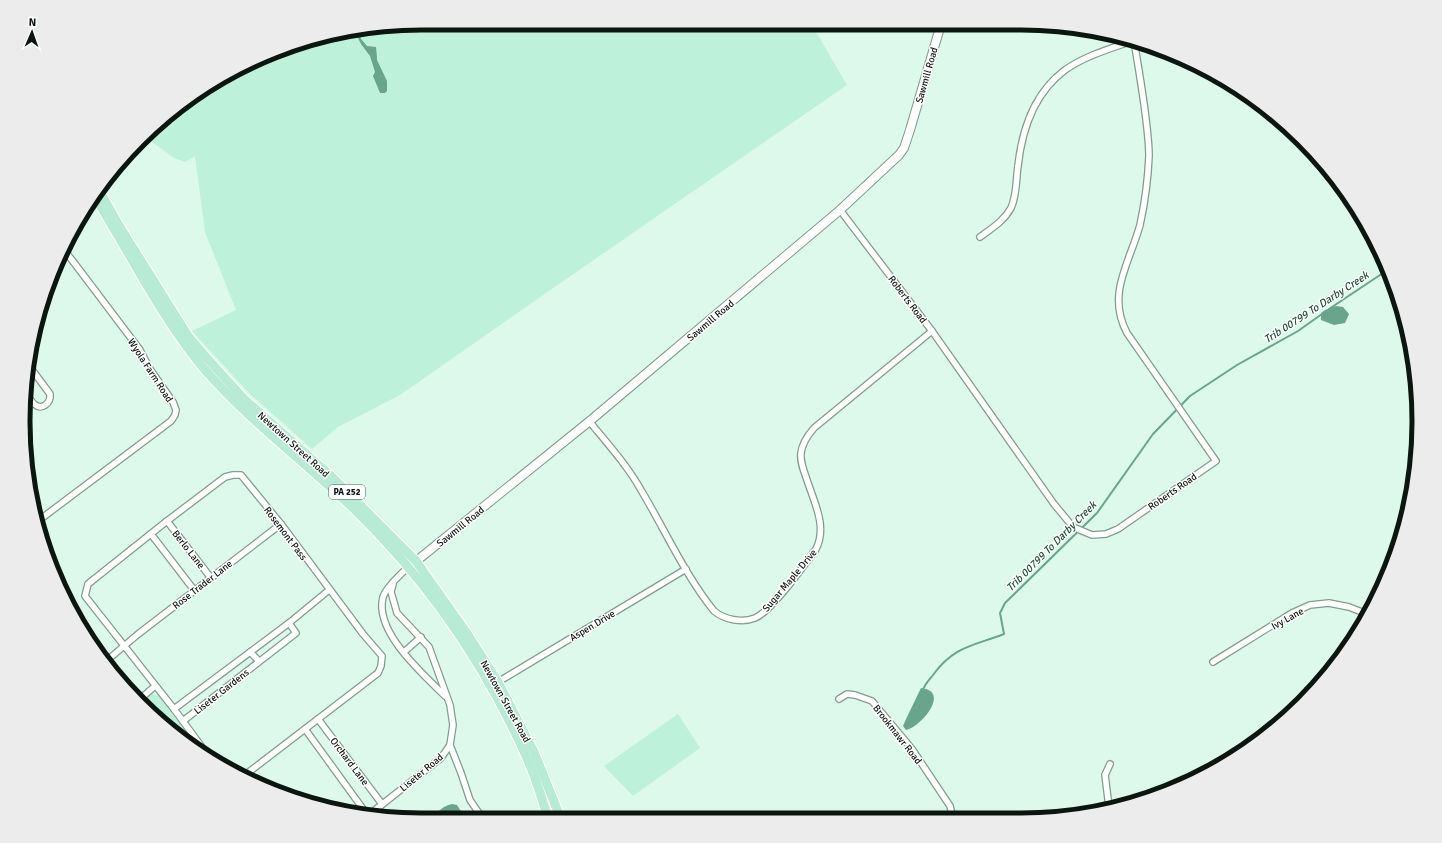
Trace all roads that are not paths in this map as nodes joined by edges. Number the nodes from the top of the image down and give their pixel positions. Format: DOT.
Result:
graph roads {
  1 [pos="939,30"];
  2 [pos="1124,44"];
  3 [pos="1134,47"];
  4 [pos="102,195"];
  5 [pos="98,201"];
  6 [pos="840,210"];
  7 [pos="980,237"];
  8 [pos="68,254"];
  9 [pos="932,331"];
  10 [pos="33,373"];
  11 [pos="31,400"];
  12 [pos="590,421"];
  13 [pos="42,517"];
  14 [pos="167,521"];
  15 [pos="280,524"];
  16 [pos="151,534"];
  17 [pos="413,564"];
  18 [pos="686,569"];
  19 [pos="211,578"];
  20 [pos="393,584"];
  21 [pos="194,590"];
  22 [pos="329,590"];
  23 [pos="1363,612"];
  24 [pos="289,623"];
  25 [pos="421,636"];
  26 [pos="125,647"];
  27 [pos="250,652"];
  28 [pos="404,652"];
  29 [pos="110,658"];
  30 [pos="259,662"];
  31 [pos="1213,662"];
  32 [pos="498,682"];
  33 [pos="155,686"];
  34 [pos="143,696"];
  35 [pos="446,697"];
  36 [pos="838,699"];
  37 [pos="174,709"];
  38 [pos="318,719"];
  39 [pos="183,721"];
  40 [pos="305,729"];
  41 [pos="197,742"];
  42 [pos="450,746"];
  43 [pos="1110,764"];
  44 [pos="248,773"];
  45 [pos="554,800"];
  46 [pos="1108,803"];
  47 [pos="382,804"];
  48 [pos="544,805"];
  49 [pos="363,809"];
  50 [pos="374,810"];
  51 [pos="479,813"];
  52 [pos="546,813"];
  53 [pos="559,813"];
  54 [pos="952,813"];
  1 -- 6 [label="street, Sawmill Road"];
  2 -- 7 [label="street"];
  3 -- 9 [label="street, Roberts Road"];
  4 -- 17 [label="main road, Newtown Street Road / PA 252"];
  5 -- 17 [label="main road, Newtown Street Road / PA 252"];
  6 -- 9 [label="street, Roberts Road"];
  6 -- 12 [label="street, Sawmill Road"];
  8 -- 13 [label="street, Wyola Farm Road"];
  9 -- 18 [label="street, Sugar Maple Drive"];
  10 -- 11 [label="street"];
  12 -- 17 [label="street, Sawmill Road"];
  12 -- 18 [label="street, Sugar Maple Drive"];
  14 -- 15 [label="street, Rosemont Pass"];
  14 -- 16 [label="street, Rosemont Pass"];
  14 -- 19 [label="street, Berlo Lane"];
  15 -- 19 [label="street, Rose Trader Lane"];
  15 -- 22 [label="street, Rosemont Pass"];
  16 -- 21 [label="street, Berlo Lane"];
  16 -- 26 [label="street, Rosemont Pass"];
  17 -- 20 [label="street, Liseter Road"];
  17 -- 32 [label="main road, Newtown Street Road / PA 252"];
  17 -- 48 [label="main road, Newtown Street Road / PA 252"];
  18 -- 32 [label="street, Aspen Drive"];
  19 -- 21 [label="street, Rose Trader Lane"];
  20 -- 25 [label="street, Liseter Road"];
  20 -- 28 [label="street, Liseter Road"];
  21 -- 26 [label="street, Rose Trader Lane"];
  22 -- 24 [label="street, Liseter Gardens"];
  22 -- 38 [label="street, Rosemont Pass"];
  23 -- 31 [label="street, Ivy Lane"];
  24 -- 27 [label="street, Liseter Gardens"];
  24 -- 30 [label="street, Liseter Gardens"];
  25 -- 28 [label="street"];
  25 -- 35 [label="street, Liseter Road"];
  26 -- 29 [label="street, Rose Trader Lane"];
  26 -- 33 [label="street"];
  27 -- 30 [label="street, Liseter Gardens"];
  27 -- 37 [label="street, Liseter Gardens"];
  28 -- 35 [label="street, Liseter Road"];
  30 -- 39 [label="street, Liseter Gardens"];
  32 -- 45 [label="main road, Newtown Street Road / PA 252"];
  33 -- 34 [label="street"];
  33 -- 37 [label="street"];
  35 -- 42 [label="street, Liseter Road"];
  36 -- 54 [label="street, Brookmawr Road"];
  37 -- 39 [label="street"];
  38 -- 40 [label="street, Rosemont Pass"];
  38 -- 47 [label="street, Orchard Lane"];
  39 -- 41 [label="street"];
  40 -- 44 [label="street, Rosemont Pass"];
  40 -- 49 [label="street, Orchard Lane"];
  42 -- 47 [label="street, Liseter Road"];
  42 -- 51 [label="street"];
  43 -- 46 [label="street"];
  45 -- 48 [label="main road"];
  45 -- 53 [label="main road, Newtown Street Road / PA 252"];
  47 -- 50 [label="street, Liseter Road"];
  48 -- 52 [label="main road, Newtown Street Road / PA 252"];
}
